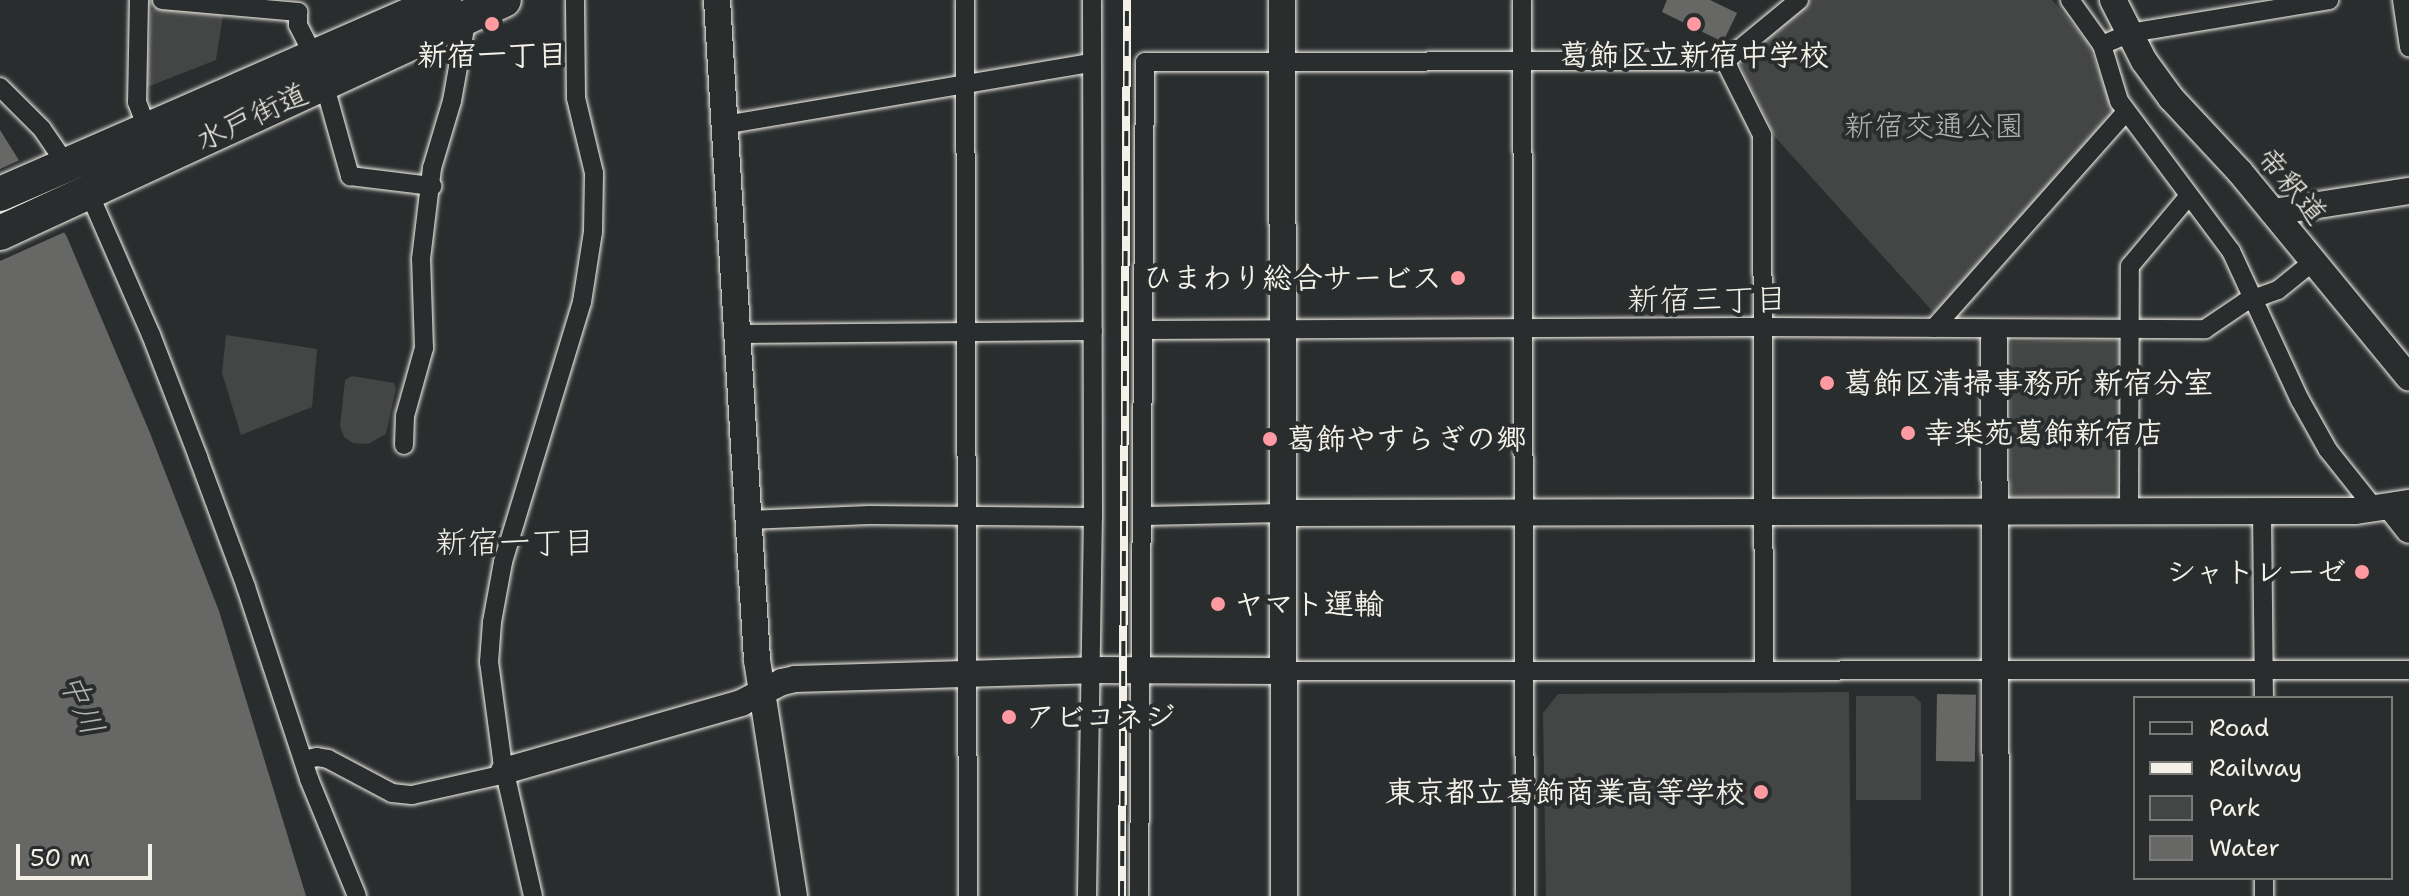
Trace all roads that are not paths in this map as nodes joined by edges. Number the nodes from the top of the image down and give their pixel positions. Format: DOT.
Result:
graph roads {
  1 [pos="139,0"];
  2 [pos="162,0"];
  3 [pos="504,0"];
  4 [pos="575,0"];
  5 [pos="717,0"];
  6 [pos="965,0"];
  7 [pos="1092,0"];
  8 [pos="1282,0"];
  9 [pos="1522,0"];
  10 [pos="1799,0"];
  11 [pos="2070,0"];
  12 [pos="2113,0"];
  13 [pos="2329,0"];
  14 [pos="2402,0"];
  15 [pos="300,6"];
  16 [pos="456,8"];
  17 [pos="2130,33"];
  18 [pos="2102,45"];
  19 [pos="2409,47"];
  20 [pos="1522,61"];
  21 [pos="1725,61"];
  22 [pos="1282,62"];
  23 [pos="1091,63"];
  24 [pos="319,70"];
  25 [pos="965,85"];
  26 [pos="0,87"];
  27 [pos="2126,112"];
  28 [pos="724,125"];
  29 [pos="147,128"];
  30 [pos="55,169"];
  31 [pos="432,186"];
  32 [pos="2409,191"];
  33 [pos="0,194"];
  34 [pos="2188,197"];
  35 [pos="76,198"];
  36 [pos="2273,212"];
  37 [pos="0,233"];
  38 [pos="2314,261"];
  39 [pos="2254,299"];
  40 [pos="1763,327"];
  41 [pos="1934,328"];
  42 [pos="1282,329"];
  43 [pos="1523,329"];
  44 [pos="1143,330"];
  45 [pos="1093,331"];
  46 [pos="2129,331"];
  47 [pos="966,332"];
  48 [pos="739,334"];
  49 [pos="1994,335"];
  50 [pos="2409,378"];
  51 [pos="404,445"];
  52 [pos="2392,506"];
  53 [pos="2262,511"];
  54 [pos="1764,512"];
  55 [pos="2129,512"];
  56 [pos="1283,513"];
  57 [pos="1523,513"];
  58 [pos="1996,513"];
  59 [pos="968,515"];
  60 [pos="1144,516"];
  61 [pos="1093,517"];
  62 [pos="748,520"];
  63 [pos="2409,530"];
  64 [pos="1764,668"];
  65 [pos="1091,670"];
  66 [pos="1142,670"];
  67 [pos="2264,670"];
  68 [pos="2409,670"];
  69 [pos="1283,671"];
  70 [pos="1524,671"];
  71 [pos="1997,671"];
  72 [pos="970,674"];
  73 [pos="761,692"];
  74 [pos="2264,696"];
  75 [pos="303,760"];
  76 [pos="505,773"];
  77 [pos="357,896"];
  78 [pos="533,896"];
  79 [pos="794,896"];
  80 [pos="968,896"];
  81 [pos="1087,896"];
  82 [pos="1139,896"];
  83 [pos="1284,896"];
  84 [pos="1525,896"];
  85 [pos="1996,896"];
  1 -- 29 [label="street"];
  2 -- 15 [label="street"];
  3 -- 16 [label="highway, 水戸街道"];
  4 -- 76 [label="street"];
  5 -- 28 [label="street"];
  6 -- 25 [label="street"];
  7 -- 23 [label="street"];
  8 -- 22 [label="street"];
  9 -- 20 [label="street"];
  10 -- 21 [label="street"];
  11 -- 18 [label="street"];
  12 -- 17 [label="street, 帝釈道"];
  13 -- 17 [label="street"];
  14 -- 19 [label="street"];
  15 -- 24 [label="street"];
  16 -- 24 [label="highway, 水戸街道"];
  16 -- 31 [label="street"];
  17 -- 18 [label="street"];
  17 -- 36 [label="street, 帝釈道"];
  18 -- 27 [label="street"];
  20 -- 21 [label="street"];
  20 -- 22 [label="street"];
  20 -- 43 [label="street"];
  21 -- 40 [label="street"];
  22 -- 42 [label="street"];
  22 -- 44 [label="street"];
  23 -- 25 [label="street"];
  23 -- 45 [label="street"];
  24 -- 29 [label="highway, 水戸街道"];
  24 -- 31 [label="street"];
  24 -- 35 [label="highway, 水戸街道"];
  25 -- 28 [label="street"];
  25 -- 47 [label="street"];
  26 -- 30 [label="street"];
  27 -- 34 [label="street"];
  27 -- 41 [label="street"];
  28 -- 48 [label="street"];
  29 -- 30 [label="highway, 水戸街道"];
  30 -- 33 [label="highway, 水戸街道"];
  31 -- 51 [label="street"];
  32 -- 36 [label="street"];
  34 -- 39 [label="street"];
  34 -- 46 [label="street"];
  35 -- 37 [label="highway, 水戸街道"];
  35 -- 75 [label="street"];
  36 -- 38 [label="street, 帝釈道"];
  38 -- 39 [label="street"];
  38 -- 50 [label="street, 帝釈道"];
  39 -- 46 [label="street"];
  39 -- 52 [label="street"];
  40 -- 41 [label="street"];
  40 -- 43 [label="street"];
  40 -- 54 [label="street"];
  41 -- 49 [label="street"];
  42 -- 43 [label="street"];
  42 -- 44 [label="street"];
  42 -- 56 [label="street"];
  43 -- 57 [label="street"];
  44 -- 60 [label="street"];
  45 -- 47 [label="street"];
  45 -- 61 [label="street"];
  46 -- 49 [label="street"];
  46 -- 55 [label="street"];
  47 -- 48 [label="street"];
  47 -- 59 [label="street"];
  48 -- 62 [label="street"];
  49 -- 58 [label="street"];
  52 -- 53 [label="street"];
  52 -- 63 [label="street"];
  53 -- 55 [label="street"];
  53 -- 67 [label="street"];
  54 -- 57 [label="street"];
  54 -- 58 [label="street"];
  54 -- 64 [label="street"];
  55 -- 58 [label="street"];
  56 -- 57 [label="street"];
  56 -- 60 [label="street"];
  56 -- 69 [label="street"];
  57 -- 70 [label="street"];
  58 -- 71 [label="street"];
  59 -- 61 [label="street"];
  59 -- 62 [label="street"];
  59 -- 72 [label="street"];
  60 -- 66 [label="street"];
  61 -- 65 [label="street"];
  62 -- 73 [label="street"];
  64 -- 70 [label="street"];
  64 -- 71 [label="street"];
  65 -- 66 [label="street"];
  65 -- 72 [label="street"];
  65 -- 81 [label="street"];
  66 -- 69 [label="street"];
  66 -- 82 [label="street"];
  67 -- 68 [label="street"];
  67 -- 71 [label="street"];
  67 -- 74 [label="street"];
  69 -- 70 [label="street"];
  69 -- 83 [label="street"];
  70 -- 84 [label="street"];
  71 -- 85 [label="street"];
  72 -- 73 [label="street"];
  72 -- 80 [label="street"];
  73 -- 76 [label="street"];
  73 -- 79 [label="street"];
  75 -- 76 [label="street"];
  75 -- 77 [label="street"];
  76 -- 78 [label="street"];
}
